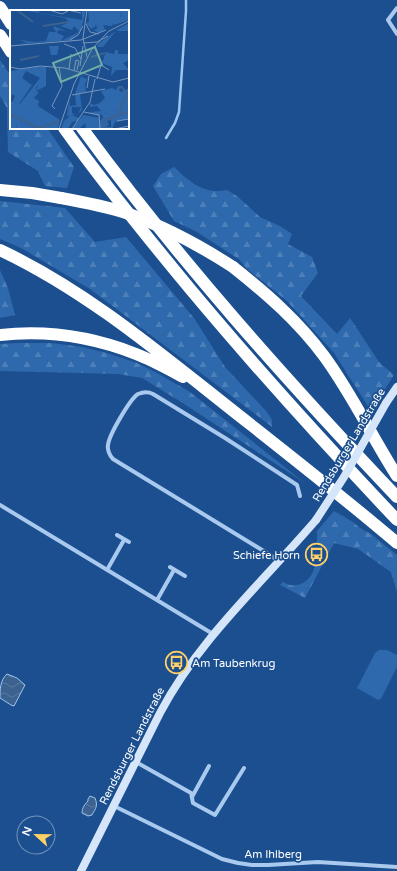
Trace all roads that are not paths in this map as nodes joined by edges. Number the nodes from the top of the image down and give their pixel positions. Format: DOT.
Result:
graph roads {
  1 [pos="0,7"];
  2 [pos="397,8"];
  3 [pos="10,22"];
  4 [pos="397,34"];
  5 [pos="0,35"];
  6 [pos="10,50"];
  7 [pos="65,129"];
  8 [pos="83,129"];
  9 [pos="0,190"];
  10 [pos="0,250"];
  11 [pos="0,335"];
  12 [pos="397,387"];
  13 [pos="206,389"];
  14 [pos="397,476"];
  15 [pos="300,496"];
  16 [pos="397,497"];
  17 [pos="0,505"];
  18 [pos="397,520"];
  19 [pos="118,535"];
  20 [pos="124,540"];
  21 [pos="129,542"];
  22 [pos="397,543"];
  23 [pos="279,562"];
  24 [pos="106,570"];
  25 [pos="186,576"];
  26 [pos="157,600"];
  27 [pos="213,634"];
  28 [pos="136,761"];
  29 [pos="209,766"];
  30 [pos="244,768"];
  31 [pos="192,797"];
  32 [pos="115,802"];
  33 [pos="397,867"];
  34 [pos="81,871"];
  1 -- 3 [label="highway"];
  2 -- 4 [label="street"];
  5 -- 6 [label="highway"];
  7 -- 18 [label="highway"];
  8 -- 16 [label="highway"];
  9 -- 14 [label="highway, bridge"];
  10 -- 13 [label="highway"];
  11 -- 13 [label="highway"];
  12 -- 23 [label="street, Rendsburger Landstraße, bridge"];
  13 -- 22 [label="highway"];
  15 -- 23 [label="street"];
  17 -- 24 [label="street"];
  19 -- 20 [label="street"];
  20 -- 21 [label="street"];
  20 -- 24 [label="street"];
  23 -- 27 [label="street, Rendsburger Landstraße"];
  24 -- 26 [label="street"];
  25 -- 26 [label="street"];
  26 -- 27 [label="street"];
  27 -- 28 [label="street, Rendsburger Landstraße"];
  28 -- 31 [label="street"];
  28 -- 32 [label="street, Rendsburger Landstraße"];
  29 -- 31 [label="street"];
  30 -- 31 [label="street"];
  32 -- 33 [label="street, Am Ihlberg"];
  32 -- 34 [label="street, Rendsburger Landstraße"];
}
